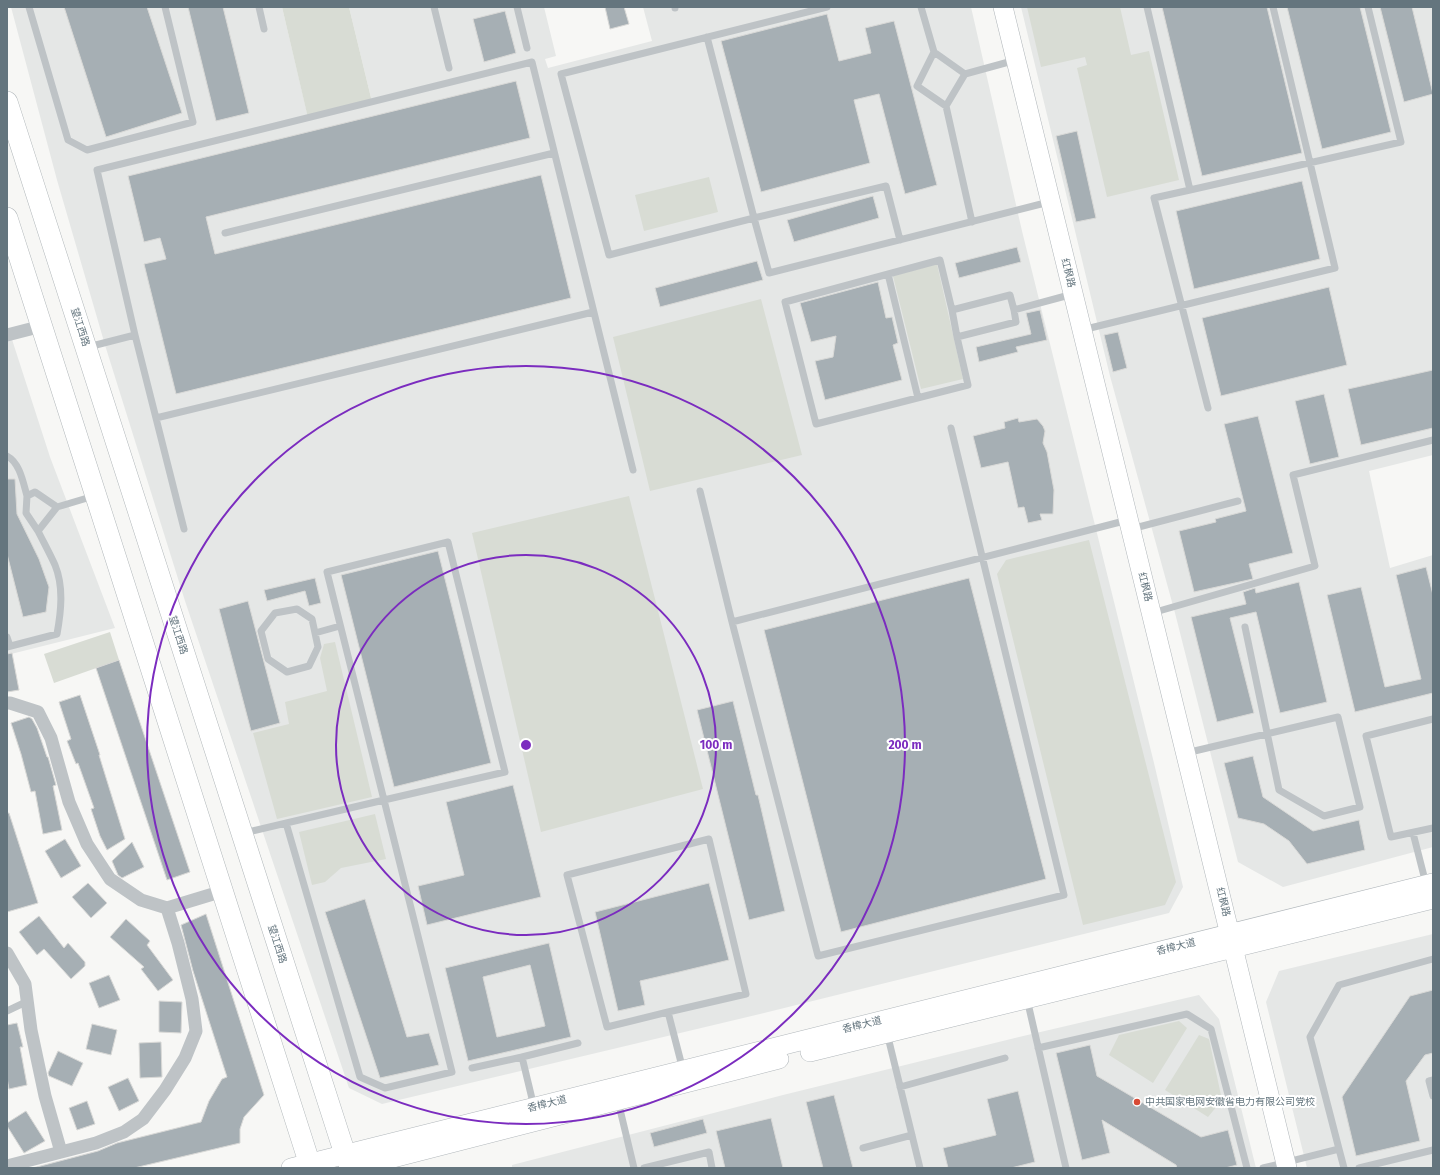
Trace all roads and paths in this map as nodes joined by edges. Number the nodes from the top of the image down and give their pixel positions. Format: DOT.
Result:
graph roads {
  1 [pos="29,7"];
  2 [pos="165,7"];
  3 [pos="259,7"];
  4 [pos="434,7"];
  5 [pos="518,7"];
  6 [pos="827,7"];
  7 [pos="921,7"];
  8 [pos="1003,7"];
  9 [pos="1147,7"];
  10 [pos="1273,7"];
  11 [pos="1368,7"];
  12 [pos="264,29"];
  13 [pos="707,37"];
  14 [pos="527,48"];
  15 [pos="934,52"];
  16 [pos="1016,60"];
  17 [pos="449,68"];
  18 [pos="965,74"];
  19 [pos="7,102"];
  20 [pos="946,106"];
  21 [pos="554,153"];
  22 [pos="1309,163"];
  23 [pos="1190,190"];
  24 [pos="1050,202"];
  25 [pos="7,218"];
  26 [pos="754,218"];
  27 [pos="972,222"];
  28 [pos="225,233"];
  29 [pos="900,240"];
  30 [pos="888,274"];
  31 [pos="1073,294"];
  32 [pos="1181,306"];
  33 [pos="952,310"];
  34 [pos="1014,310"];
  35 [pos="593,312"];
  36 [pos="42,326"];
  37 [pos="1082,330"];
  38 [pos="7,335"];
  39 [pos="135,335"];
  40 [pos="958,336"];
  41 [pos="86,348"];
  42 [pos="918,398"];
  43 [pos="1208,408"];
  44 [pos="156,418"];
  45 [pos="951,428"];
  46 [pos="1433,440"];
  47 [pos="7,456"];
  48 [pos="633,470"];
  49 [pos="700,491"];
  50 [pos="96,495"];
  51 [pos="27,496"];
  52 [pos="1238,501"];
  53 [pos="57,507"];
  54 [pos="1130,525"];
  55 [pos="184,529"];
  56 [pos="38,531"];
  57 [pos="983,558"];
  58 [pos="1152,613"];
  59 [pos="732,622"];
  60 [pos="340,626"];
  61 [pos="1245,627"];
  62 [pos="315,633"];
  63 [pos="7,637"];
  64 [pos="8,647"];
  65 [pos="7,703"];
  66 [pos="1433,719"];
  67 [pos="1268,734"];
  68 [pos="1186,753"];
  69 [pos="384,800"];
  70 [pos="286,823"];
  71 [pos="1433,828"];
  72 [pos="1413,832"];
  73 [pos="242,833"];
  74 [pos="1431,889"];
  75 [pos="223,891"];
  76 [pos="167,908"];
  77 [pos="1232,940"];
  78 [pos="7,953"];
  79 [pos="1433,959"];
  80 [pos="1027,998"];
  81 [pos="28,1001"];
  82 [pos="7,1011"];
  83 [pos="668,1012"];
  84 [pos="887,1033"];
  85 [pos="578,1043"];
  86 [pos="1038,1048"];
  87 [pos="522,1057"];
  88 [pos="1005,1058"];
  89 [pos="472,1068"];
  90 [pos="683,1070"];
  91 [pos="1433,1080"];
  92 [pos="900,1087"];
  93 [pos="1433,1096"];
  94 [pos="618,1101"];
  95 [pos="534,1107"];
  96 [pos="912,1135"];
  97 [pos="863,1148"];
  98 [pos="1339,1149"];
  99 [pos="1433,1150"];
  100 [pos="61,1152"];
  101 [pos="350,1163"];
  102 [pos="1286,1165"];
  103 [pos="7,1166"];
  104 [pos="304,1166"];
  105 [pos="634,1168"];
  106 [pos="644,1168"];
  107 [pos="712,1168"];
  108 [pos="920,1168"];
  109 [pos="1066,1168"];
  110 [pos="1247,1168"];
  111 [pos="1263,1168"];
  112 [pos="1344,1168"];
  113 [pos="1359,1168"];
  1 -- 2 [label="lane"];
  3 -- 12 [label="lane"];
  4 -- 17 [label="lane"];
  5 -- 14 [label="lane"];
  6 -- 13 [label="lane"];
  7 -- 15 [label="lane"];
  8 -- 16 [label="main road, 红枫路"];
  9 -- 23 [label="lane"];
  10 -- 22 [label="lane"];
  11 -- 22 [label="lane"];
  13 -- 26 [label="lane"];
  13 -- 26 [label="lane"];
  15 -- 18 [label="lane"];
  15 -- 20 [label="lane"];
  16 -- 18 [label="lane"];
  16 -- 24 [label="main road, 红枫路"];
  18 -- 20 [label="lane"];
  19 -- 41 [label="main road, 望江西路"];
  20 -- 27 [label="lane"];
  21 -- 28 [label="lane"];
  21 -- 35 [label="lane"];
  21 -- 39 [label="lane"];
  22 -- 23 [label="lane"];
  22 -- 32 [label="lane"];
  23 -- 32 [label="lane"];
  24 -- 27 [label="lane"];
  24 -- 31 [label="main road, 红枫路"];
  25 -- 36 [label="main road"];
  26 -- 29 [label="lane"];
  26 -- 29 [label="lane"];
  27 -- 29 [label="lane"];
  30 -- 33 [label="lane"];
  30 -- 42 [label="lane"];
  30 -- 42 [label="lane"];
  31 -- 34 [label="lane"];
  31 -- 37 [label="main road, 红枫路"];
  32 -- 37 [label="lane"];
  32 -- 43 [label="lane"];
  33 -- 34 [label="lane"];
  33 -- 40 [label="lane"];
  34 -- 40 [label="lane"];
  35 -- 44 [label="lane"];
  35 -- 48 [label="lane"];
  36 -- 38 [label="street"];
  36 -- 50 [label="main road"];
  37 -- 54 [label="main road, 红枫路"];
  39 -- 41 [label="lane"];
  39 -- 44 [label="lane"];
  40 -- 42 [label="lane"];
  41 -- 73 [label="main road, 望江西路"];
  44 -- 55 [label="lane"];
  45 -- 57 [label="lane"];
  46 -- 58 [label="lane"];
  47 -- 51 [label="lane"];
  49 -- 59 [label="lane"];
  50 -- 53 [label="lane"];
  50 -- 75 [label="main road"];
  51 -- 53 [label="lane"];
  51 -- 56 [label="lane"];
  52 -- 54 [label="lane"];
  53 -- 56 [label="lane"];
  54 -- 57 [label="lane"];
  54 -- 58 [label="main road, 红枫路"];
  56 -- 64 [label="lane"];
  57 -- 59 [label="lane"];
  57 -- 59 [label="lane"];
  58 -- 68 [label="main road, 红枫路"];
  60 -- 62 [label="lane"];
  60 -- 69 [label="lane"];
  60 -- 69 [label="lane"];
  61 -- 67 [label="lane"];
  62 -- 62 [label="lane"];
  63 -- 64 [label="lane"];
  65 -- 76 [label="street"];
  66 -- 72 [label="lane"];
  67 -- 67 [label="lane"];
  67 -- 68 [label="lane"];
  68 -- 77 [label="main road, 红枫路"];
  69 -- 70 [label="lane"];
  69 -- 70 [label="lane"];
  70 -- 73 [label="lane"];
  71 -- 72 [label="lane"];
  72 -- 74 [label="lane"];
  73 -- 101 [label="main road, 望江西路"];
  74 -- 77 [label="main road, 香樟大道"];
  75 -- 76 [label="street"];
  75 -- 104 [label="main road"];
  76 -- 100 [label="street"];
  77 -- 80 [label="main road, 香樟大道"];
  77 -- 90 [label="main road, 香樟大道"];
  77 -- 102 [label="main road, 红枫路"];
  78 -- 81 [label="street"];
  79 -- 98 [label="lane"];
  80 -- 84 [label="main road, 香樟大道"];
  80 -- 86 [label="lane"];
  81 -- 82 [label="lane"];
  81 -- 100 [label="street"];
  83 -- 83 [label="lane"];
  83 -- 90 [label="lane"];
  84 -- 92 [label="lane"];
  84 -- 94 [label="main road, 香樟大道"];
  85 -- 87 [label="lane"];
  86 -- 109 [label="lane"];
  86 -- 110 [label="lane"];
  87 -- 89 [label="lane"];
  87 -- 95 [label="lane"];
  88 -- 92 [label="lane"];
  90 -- 95 [label="main road, 香樟大道"];
  91 -- 93 [label="lane"];
  92 -- 96 [label="lane"];
  94 -- 101 [label="main road, 香樟大道"];
  94 -- 105 [label="lane"];
  95 -- 101 [label="main road, 香樟大道"];
  96 -- 97 [label="lane"];
  96 -- 108 [label="lane"];
  98 -- 102 [label="lane"];
  98 -- 112 [label="lane"];
  99 -- 113 [label="lane"];
  100 -- 103 [label="street"];
  101 -- 104 [label="main road, 香樟大道"];
  102 -- 111 [label="lane"];
  106 -- 107 [label="lane"];
}
